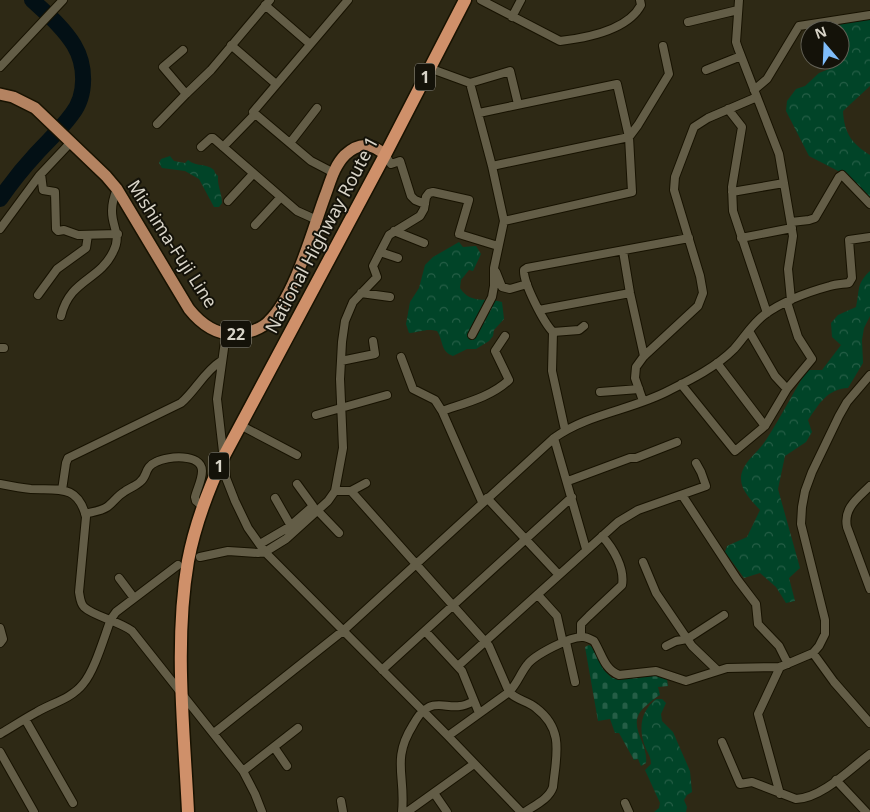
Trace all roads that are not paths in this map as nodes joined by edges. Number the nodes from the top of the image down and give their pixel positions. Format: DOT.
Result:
graph roads {
  1 [pos="348,0"];
  2 [pos="465,0"];
  3 [pos="480,0"];
  4 [pos="521,0"];
  5 [pos="640,0"];
  6 [pos="739,0"];
  7 [pos="62,1"];
  8 [pos="267,3"];
  9 [pos="738,10"];
  10 [pos="870,15"];
  11 [pos="512,17"];
  12 [pos="688,22"];
  13 [pos="310,44"];
  14 [pos="231,46"];
  15 [pos="663,46"];
  16 [pos="183,50"];
  17 [pos="741,56"];
  18 [pos="0,67"];
  19 [pos="429,68"];
  20 [pos="706,70"];
  21 [pos="470,83"];
  22 [pos="276,84"];
  23 [pos="0,94"];
  24 [pos="186,94"];
  25 [pos="756,94"];
  26 [pos="518,104"];
  27 [pos="317,108"];
  28 [pos="728,109"];
  29 [pos="478,113"];
  30 [pos="255,114"];
  31 [pos="157,124"];
  32 [pos="629,137"];
  33 [pos="70,141"];
  34 [pos="290,144"];
  35 [pos="223,147"];
  36 [pos="201,148"];
  37 [pos="385,155"];
  38 [pos="492,166"];
  39 [pos="334,173"];
  40 [pos="41,174"];
  41 [pos="253,174"];
  42 [pos="784,183"];
  43 [pos="117,189"];
  44 [pos="732,192"];
  45 [pos="280,198"];
  46 [pos="228,201"];
  47 [pos="425,204"];
  48 [pos="870,204"];
  49 [pos="316,220"];
  50 [pos="504,221"];
  51 [pos="255,225"];
  52 [pos="791,225"];
  53 [pos="0,229"];
  54 [pos="394,232"];
  55 [pos="118,234"];
  56 [pos="88,235"];
  57 [pos="870,237"];
  58 [pos="689,238"];
  59 [pos="741,238"];
  60 [pos="424,243"];
  61 [pos="498,246"];
  62 [pos="623,251"];
  63 [pos="380,252"];
  64 [pos="398,258"];
  65 [pos="494,268"];
  66 [pos="527,284"];
  67 [pos="361,293"];
  68 [pos="630,293"];
  69 [pos="38,295"];
  70 [pos="390,297"];
  71 [pos="789,301"];
  72 [pos="539,310"];
  73 [pos="767,313"];
  74 [pos="61,316"];
  75 [pos="584,326"];
  76 [pos="749,331"];
  77 [pos="553,332"];
  78 [pos="226,334"];
  79 [pos="472,335"];
  80 [pos="504,336"];
  81 [pos="372,341"];
  82 [pos="644,356"];
  83 [pos="401,357"];
  84 [pos="221,361"];
  85 [pos="341,361"];
  86 [pos="717,363"];
  87 [pos="870,375"];
  88 [pos="681,384"];
  89 [pos="639,389"];
  90 [pos="787,389"];
  91 [pos="600,392"];
  92 [pos="388,395"];
  93 [pos="643,401"];
  94 [pos="342,407"];
  95 [pos="442,411"];
  96 [pos="316,415"];
  97 [pos="240,425"];
  98 [pos="765,426"];
  99 [pos="566,430"];
  100 [pos="554,438"];
  101 [pos="677,442"];
  102 [pos="296,455"];
  103 [pos="224,456"];
  104 [pos="696,463"];
  105 [pos="568,481"];
  106 [pos="366,483"];
  107 [pos="0,484"];
  108 [pos="297,484"];
  109 [pos="870,486"];
  110 [pos="62,490"];
  111 [pos="352,491"];
  112 [pos="335,492"];
  113 [pos="682,494"];
  114 [pos="572,497"];
  115 [pos="275,498"];
  116 [pos="485,500"];
  117 [pos="202,506"];
  118 [pos="317,510"];
  119 [pos="85,514"];
  120 [pos="291,526"];
  121 [pos="339,533"];
  122 [pos="602,536"];
  123 [pos="526,540"];
  124 [pos="260,544"];
  125 [pos="586,549"];
  126 [pos="265,552"];
  127 [pos="200,557"];
  128 [pos="644,562"];
  129 [pos="416,564"];
  130 [pos="178,565"];
  131 [pos="559,575"];
  132 [pos="119,578"];
  133 [pos="870,589"];
  134 [pos="538,595"];
  135 [pos="134,598"];
  136 [pos="452,606"];
  137 [pos="724,615"];
  138 [pos="110,619"];
  139 [pos="0,628"];
  140 [pos="344,630"];
  141 [pos="425,631"];
  142 [pos="580,637"];
  143 [pos="687,640"];
  144 [pos="486,642"];
  145 [pos="0,643"];
  146 [pos="564,643"];
  147 [pos="666,646"];
  148 [pos="813,653"];
  149 [pos="458,666"];
  150 [pos="784,666"];
  151 [pos="382,670"];
  152 [pos="717,670"];
  153 [pos="575,682"];
  154 [pos="509,692"];
  155 [pos="183,694"];
  156 [pos="474,701"];
  157 [pos="422,712"];
  158 [pos="479,713"];
  159 [pos="25,719"];
  160 [pos="870,723"];
  161 [pos="298,728"];
  162 [pos="214,733"];
  163 [pos="0,734"];
  164 [pos="448,736"];
  165 [pos="722,742"];
  166 [pos="274,747"];
  167 [pos="0,752"];
  168 [pos="870,754"];
  169 [pos="474,764"];
  170 [pos="287,766"];
  171 [pos="243,771"];
  172 [pos="836,780"];
  173 [pos="434,793"];
  174 [pos="780,794"];
  175 [pos="341,801"];
  176 [pos="74,802"];
  177 [pos="625,803"];
  178 [pos="34,812"];
  179 [pos="188,812"];
  180 [pos="262,812"];
  181 [pos="342,812"];
  182 [pos="402,812"];
  183 [pos="407,812"];
  184 [pos="447,812"];
  185 [pos="521,812"];
  186 [pos="525,812"];
  187 [pos="629,812"];
  188 [pos="866,812"];
  1 -- 13 [label="street"];
  2 -- 19 [label="highway, National Highway Route 1 / 1"];
  3 -- 11 [label="street"];
  4 -- 11 [label="street"];
  5 -- 11 [label="street"];
  6 -- 9 [label="street"];
  7 -- 18 [label="street"];
  8 -- 13 [label="street"];
  8 -- 14 [label="street"];
  9 -- 12 [label="street"];
  9 -- 17 [label="street"];
  10 -- 25 [label="street"];
  13 -- 22 [label="street"];
  14 -- 22 [label="street"];
  14 -- 24 [label="street"];
  15 -- 32 [label="street"];
  16 -- 24 [label="street"];
  17 -- 20 [label="street"];
  17 -- 25 [label="street"];
  19 -- 21 [label="street"];
  19 -- 37 [label="highway, National Highway Route 1 / 1"];
  21 -- 26 [label="street"];
  21 -- 29 [label="street"];
  22 -- 30 [label="street"];
  23 -- 33 [label="main road, 22"];
  24 -- 31 [label="street"];
  25 -- 28 [label="street"];
  25 -- 42 [label="street"];
  26 -- 29 [label="street"];
  26 -- 32 [label="street"];
  27 -- 34 [label="street"];
  28 -- 44 [label="street"];
  28 -- 58 [label="street"];
  29 -- 38 [label="street"];
  30 -- 34 [label="street"];
  30 -- 35 [label="street"];
  32 -- 38 [label="street"];
  32 -- 50 [label="street"];
  33 -- 40 [label="street"];
  33 -- 43 [label="main road, Mishima-Fuji Line / 22"];
  34 -- 39 [label="street"];
  35 -- 36 [label="street"];
  35 -- 41 [label="street"];
  37 -- 39 [label="main road, 22"];
  37 -- 47 [label="street"];
  37 -- 97 [label="highway, National Highway Route 1 / 1"];
  38 -- 50 [label="street"];
  39 -- 49 [label="main road, 22"];
  40 -- 53 [label="street"];
  40 -- 56 [label="street"];
  41 -- 45 [label="street"];
  41 -- 46 [label="street"];
  42 -- 44 [label="street"];
  42 -- 52 [label="street"];
  43 -- 55 [label="street"];
  43 -- 78 [label="main road, Mishima-Fuji Line / 22"];
  44 -- 59 [label="street"];
  45 -- 49 [label="street"];
  45 -- 51 [label="street"];
  47 -- 54 [label="street"];
  47 -- 61 [label="street"];
  48 -- 52 [label="street"];
  49 -- 78 [label="main road, 22"];
  50 -- 61 [label="street"];
  52 -- 59 [label="street"];
  52 -- 71 [label="street"];
  54 -- 60 [label="street"];
  54 -- 63 [label="street"];
  55 -- 56 [label="street"];
  55 -- 74 [label="street"];
  56 -- 69 [label="street"];
  57 -- 71 [label="street"];
  58 -- 62 [label="street"];
  58 -- 82 [label="street"];
  59 -- 73 [label="street"];
  61 -- 65 [label="street"];
  62 -- 66 [label="street"];
  62 -- 68 [label="street"];
  63 -- 64 [label="street"];
  63 -- 67 [label="street"];
  65 -- 66 [label="street"];
  65 -- 79 [label="street"];
  66 -- 72 [label="street"];
  67 -- 70 [label="street"];
  67 -- 85 [label="street"];
  68 -- 72 [label="street"];
  68 -- 82 [label="street"];
  71 -- 73 [label="street"];
  71 -- 90 [label="street"];
  72 -- 77 [label="street"];
  73 -- 76 [label="street"];
  75 -- 77 [label="street"];
  76 -- 86 [label="street"];
  76 -- 90 [label="street"];
  77 -- 99 [label="street"];
  78 -- 84 [label="street"];
  80 -- 95 [label="street"];
  81 -- 85 [label="street"];
  82 -- 89 [label="street"];
  83 -- 95 [label="street"];
  84 -- 103 [label="street"];
  84 -- 110 [label="street"];
  85 -- 94 [label="street"];
  86 -- 88 [label="street"];
  86 -- 98 [label="street"];
  87 -- 148 [label="street"];
  88 -- 93 [label="street"];
  88 -- 98 [label="street"];
  89 -- 91 [label="street"];
  89 -- 93 [label="street"];
  90 -- 98 [label="street"];
  92 -- 94 [label="street"];
  93 -- 99 [label="street"];
  94 -- 96 [label="street"];
  94 -- 112 [label="street"];
  95 -- 116 [label="street"];
  97 -- 102 [label="street"];
  97 -- 103 [label="highway, National Highway Route 1 / 1"];
  99 -- 100 [label="street"];
  100 -- 105 [label="street"];
  100 -- 116 [label="street"];
  101 -- 105 [label="street"];
  103 -- 117 [label="highway, National Highway Route 1 / 1"];
  103 -- 124 [label="street"];
  104 -- 113 [label="street"];
  105 -- 114 [label="street"];
  106 -- 111 [label="street"];
  107 -- 110 [label="street"];
  108 -- 120 [label="street"];
  109 -- 133 [label="street"];
  110 -- 119 [label="street"];
  111 -- 112 [label="street"];
  111 -- 129 [label="street"];
  112 -- 118 [label="street"];
  113 -- 122 [label="street"];
  113 -- 150 [label="street"];
  114 -- 123 [label="street"];
  114 -- 125 [label="street"];
  115 -- 120 [label="street"];
  116 -- 123 [label="street"];
  116 -- 129 [label="street"];
  117 -- 119 [label="street"];
  117 -- 155 [label="highway, National Highway Route 1 / 1"];
  118 -- 121 [label="street"];
  118 -- 126 [label="street"];
  119 -- 138 [label="street"];
  120 -- 124 [label="street"];
  122 -- 125 [label="street"];
  122 -- 142 [label="street"];
  123 -- 131 [label="street"];
  123 -- 136 [label="street"];
  124 -- 126 [label="street"];
  125 -- 131 [label="street"];
  126 -- 127 [label="street"];
  126 -- 140 [label="street"];
  128 -- 143 [label="street"];
  129 -- 136 [label="street"];
  129 -- 140 [label="street"];
  130 -- 135 [label="street"];
  131 -- 134 [label="street"];
  132 -- 135 [label="street"];
  134 -- 144 [label="street"];
  134 -- 146 [label="street"];
  135 -- 138 [label="street"];
  136 -- 141 [label="street"];
  136 -- 144 [label="street"];
  137 -- 143 [label="street"];
  138 -- 155 [label="street"];
  138 -- 159 [label="street"];
  139 -- 145 [label="street"];
  140 -- 151 [label="street"];
  140 -- 162 [label="street"];
  141 -- 149 [label="street"];
  141 -- 151 [label="street"];
  142 -- 146 [label="street"];
  142 -- 152 [label="street"];
  143 -- 147 [label="street"];
  143 -- 152 [label="street"];
  144 -- 149 [label="street"];
  144 -- 154 [label="street"];
  146 -- 153 [label="street"];
  146 -- 154 [label="street"];
  148 -- 150 [label="street"];
  148 -- 160 [label="street"];
  149 -- 156 [label="street"];
  150 -- 152 [label="street"];
  150 -- 174 [label="street"];
  151 -- 157 [label="street"];
  154 -- 158 [label="street"];
  154 -- 186 [label="street"];
  155 -- 162 [label="street"];
  155 -- 179 [label="highway, National Highway Route 1 / 1"];
  156 -- 157 [label="street"];
  156 -- 158 [label="street"];
  157 -- 164 [label="street"];
  157 -- 182 [label="street"];
  158 -- 164 [label="street"];
  159 -- 163 [label="street"];
  159 -- 176 [label="street"];
  161 -- 166 [label="street"];
  162 -- 171 [label="street"];
  164 -- 169 [label="street"];
  165 -- 174 [label="street"];
  166 -- 170 [label="street"];
  166 -- 171 [label="street"];
  167 -- 178 [label="street"];
  168 -- 172 [label="street"];
  169 -- 173 [label="street"];
  169 -- 185 [label="street"];
  171 -- 180 [label="street"];
  172 -- 174 [label="street"];
  172 -- 188 [label="street"];
  173 -- 183 [label="street"];
  173 -- 184 [label="street"];
  175 -- 181 [label="street"];
  177 -- 187 [label="street"];
}
